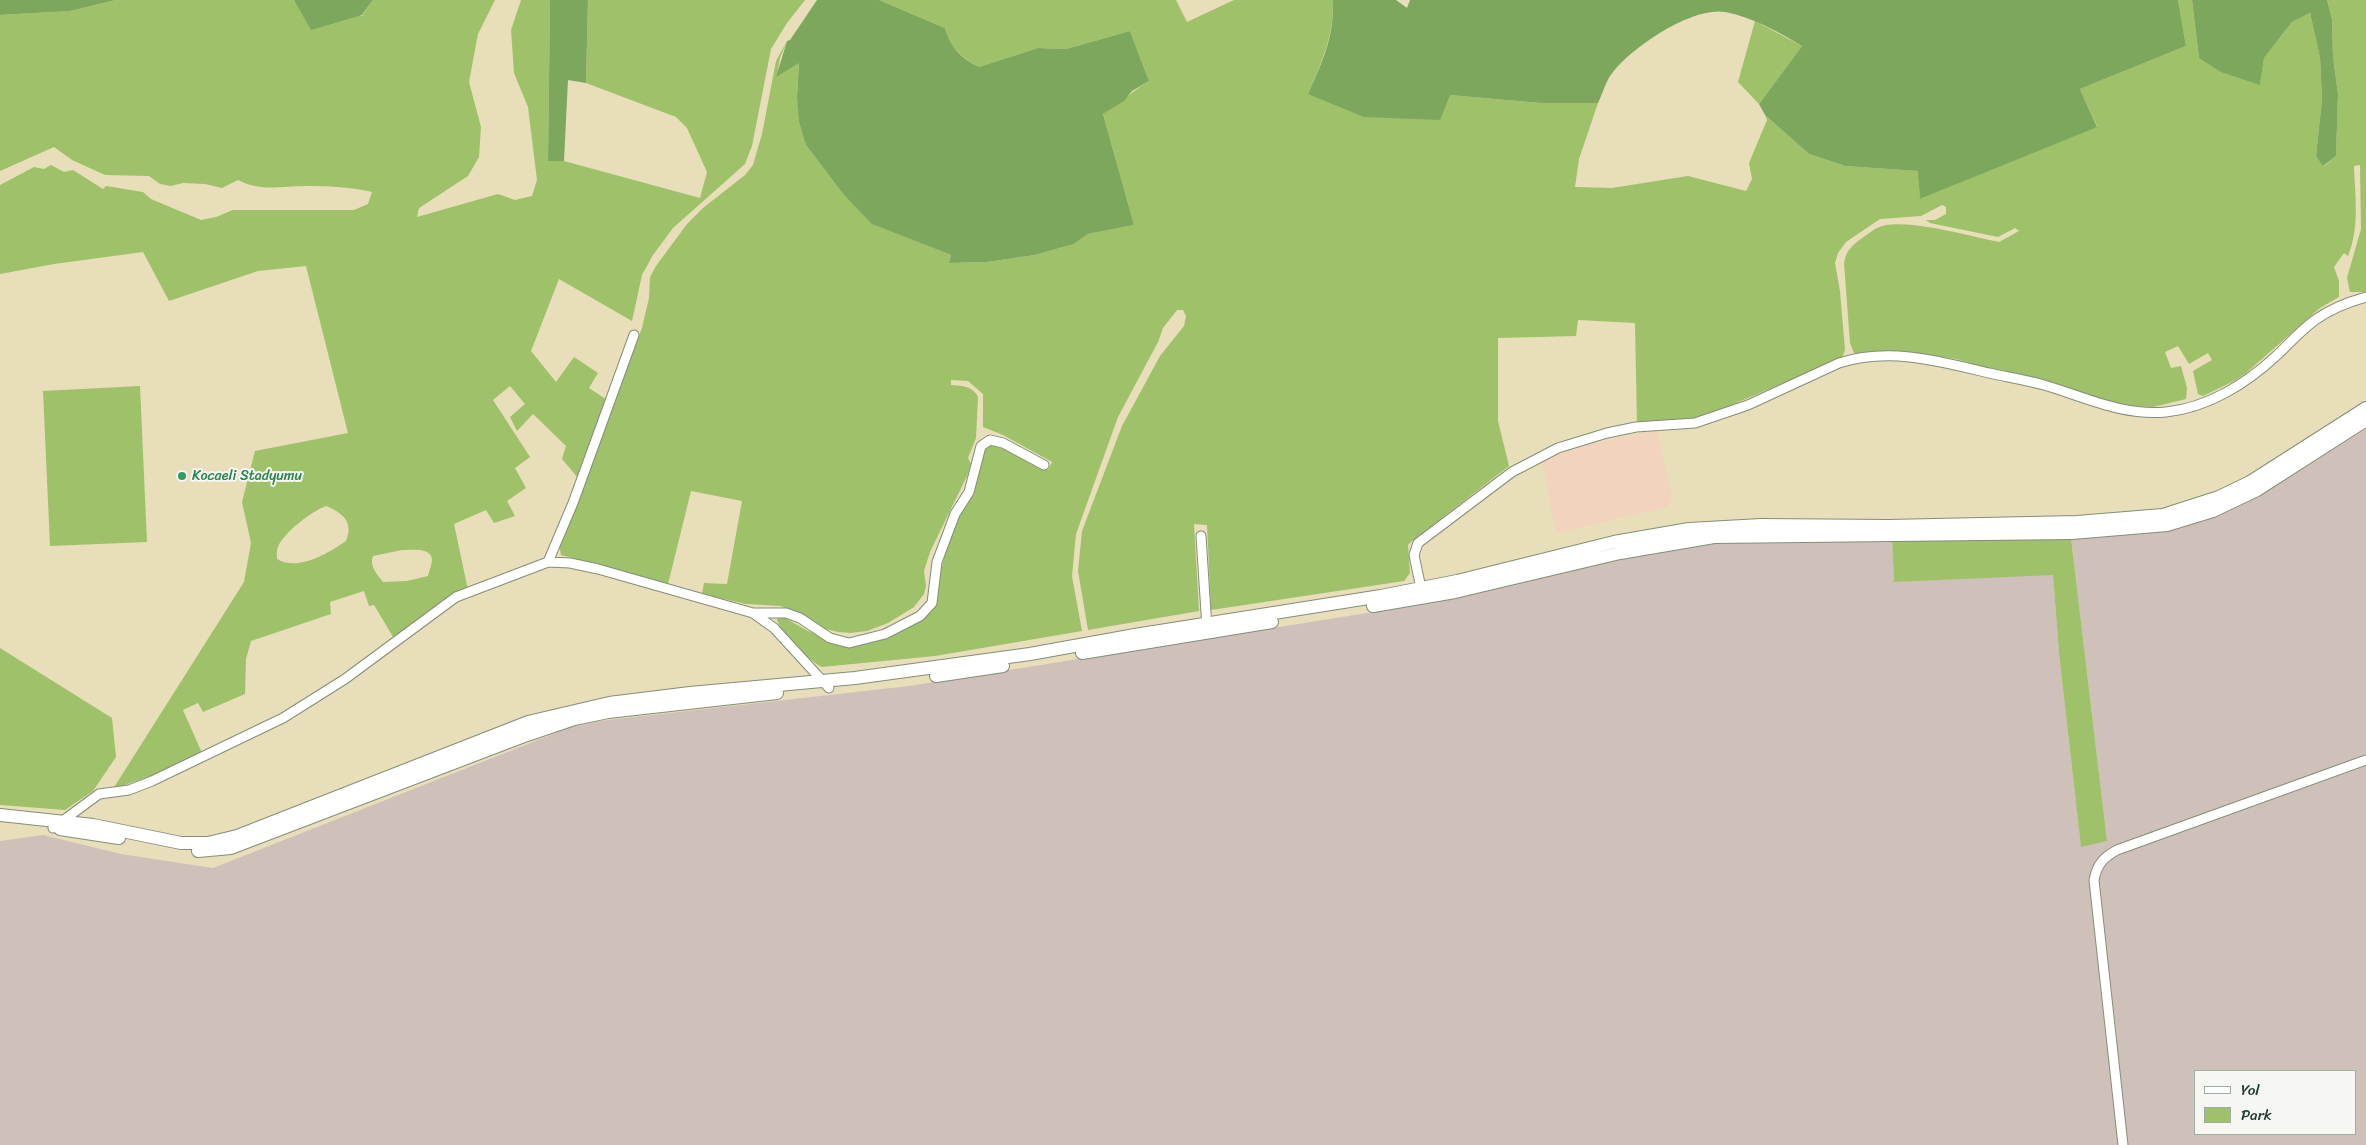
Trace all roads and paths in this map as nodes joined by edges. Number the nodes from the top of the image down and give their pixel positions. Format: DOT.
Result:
graph roads {
  1 [pos="2366,297"];
  2 [pos="634,335"];
  3 [pos="2366,408"];
  4 [pos="2366,420"];
  5 [pos="1044,465"];
  6 [pos="1201,536"];
  7 [pos="548,562"];
  8 [pos="1422,593"];
  9 [pos="753,614"];
  10 [pos="1207,628"];
  11 [pos="826,684"];
  12 [pos="2366,760"];
  13 [pos="0,815"];
  14 [pos="0,822"];
  15 [pos="56,824"];
  16 [pos="2123,1145"];
  1 -- 8 [label="street"];
  2 -- 7 [label="street"];
  3 -- 8 [label="main road"];
  4 -- 8 [label="main road"];
  5 -- 9 [label="street"];
  6 -- 10 [label="street"];
  7 -- 9 [label="street"];
  7 -- 15 [label="street"];
  8 -- 10 [label="main road"];
  9 -- 11 [label="street"];
  10 -- 11 [label="main road"];
  11 -- 15 [label="main road"];
  12 -- 16 [label="street"];
  13 -- 15 [label="main road"];
  14 -- 15 [label="main road"];
}
